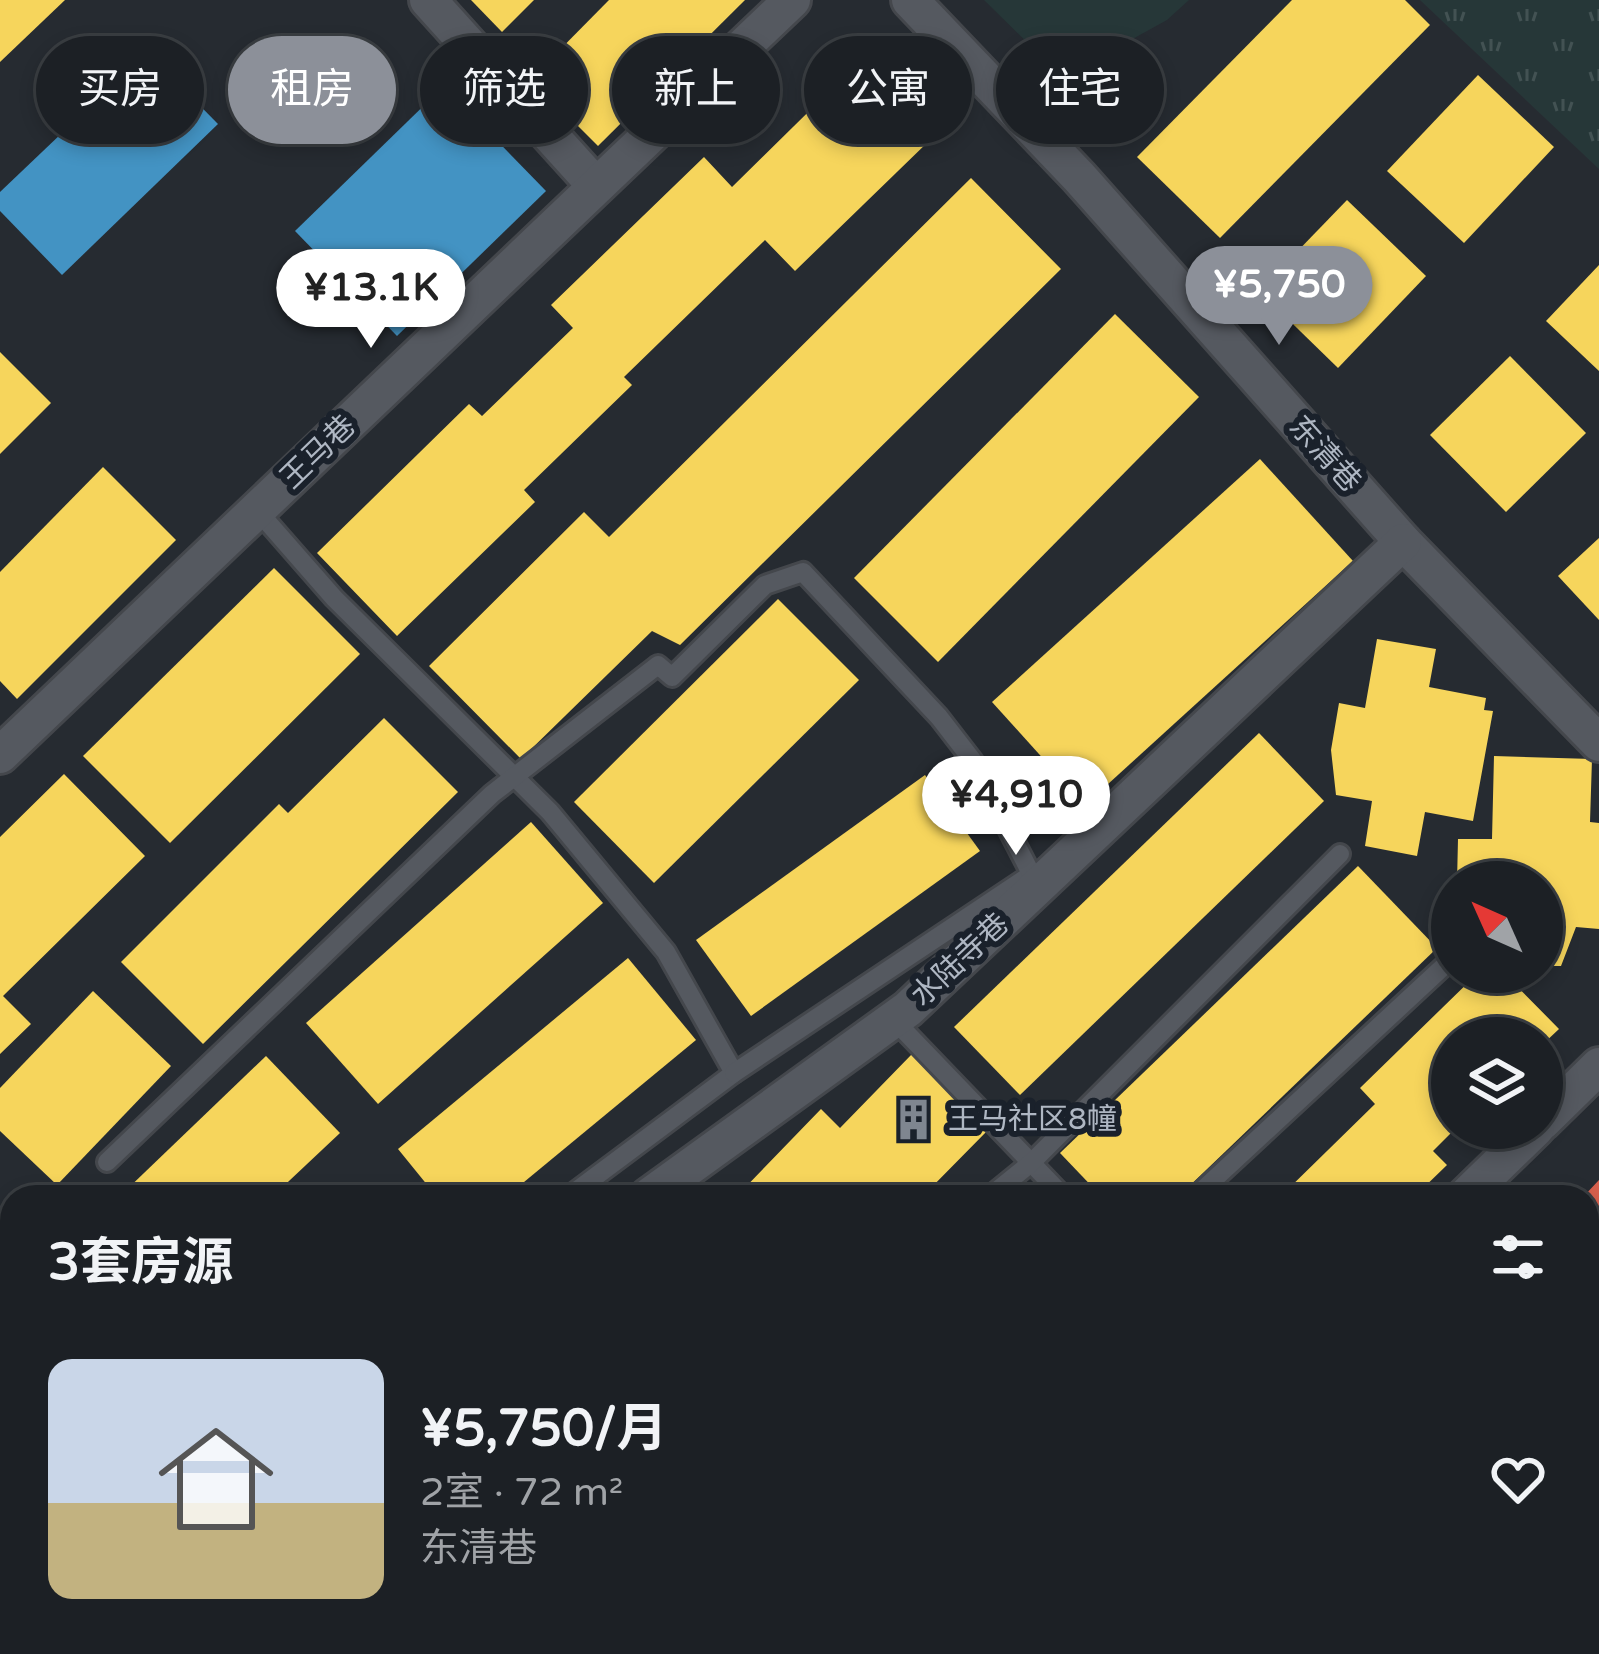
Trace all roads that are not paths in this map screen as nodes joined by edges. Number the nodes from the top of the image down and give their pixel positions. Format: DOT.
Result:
graph roads {
  1 [pos="428,0"];
  2 [pos="792,0"];
  3 [pos="910,0"];
  4 [pos="596,186"];
  5 [pos="257,510"];
  6 [pos="1403,542"];
  7 [pos="4,743"];
  8 [pos="1599,743"];
  9 [pos="514,777"];
  10 [pos="1340,854"];
  11 [pos="1035,880"];
  12 [pos="1431,978"];
  13 [pos="894,1020"];
  14 [pos="1599,1066"];
  15 [pos="734,1073"];
  16 [pos="1563,1101"];
  17 [pos="1514,1149"];
  18 [pos="107,1162"];
  19 [pos="1031,1163"];
  20 [pos="584,1185"];
  21 [pos="665,1185"];
  22 [pos="1004,1185"];
  23 [pos="1052,1185"];
  24 [pos="1208,1185"];
  25 [pos="1477,1185"];
  1 -- 4 [label="street"];
  2 -- 4 [label="street, 王马巷"];
  3 -- 6 [label="street, 东清巷"];
  4 -- 5 [label="street, 王马巷"];
  5 -- 7 [label="street, 王马巷"];
  5 -- 9 [label="lane"];
  6 -- 8 [label="street, 东清巷"];
  6 -- 11 [label="street, 水陆寺巷"];
  9 -- 11 [label="lane"];
  9 -- 15 [label="lane"];
  9 -- 18 [label="lane"];
  10 -- 19 [label="lane"];
  11 -- 13 [label="street, 水陆寺巷"];
  11 -- 15 [label="lane"];
  12 -- 24 [label="lane"];
  13 -- 19 [label="lane"];
  13 -- 21 [label="street, 水陆寺巷"];
  14 -- 16 [label="street"];
  15 -- 20 [label="lane"];
  17 -- 25 [label="street"];
  19 -- 22 [label="lane"];
  19 -- 23 [label="lane"];
}
